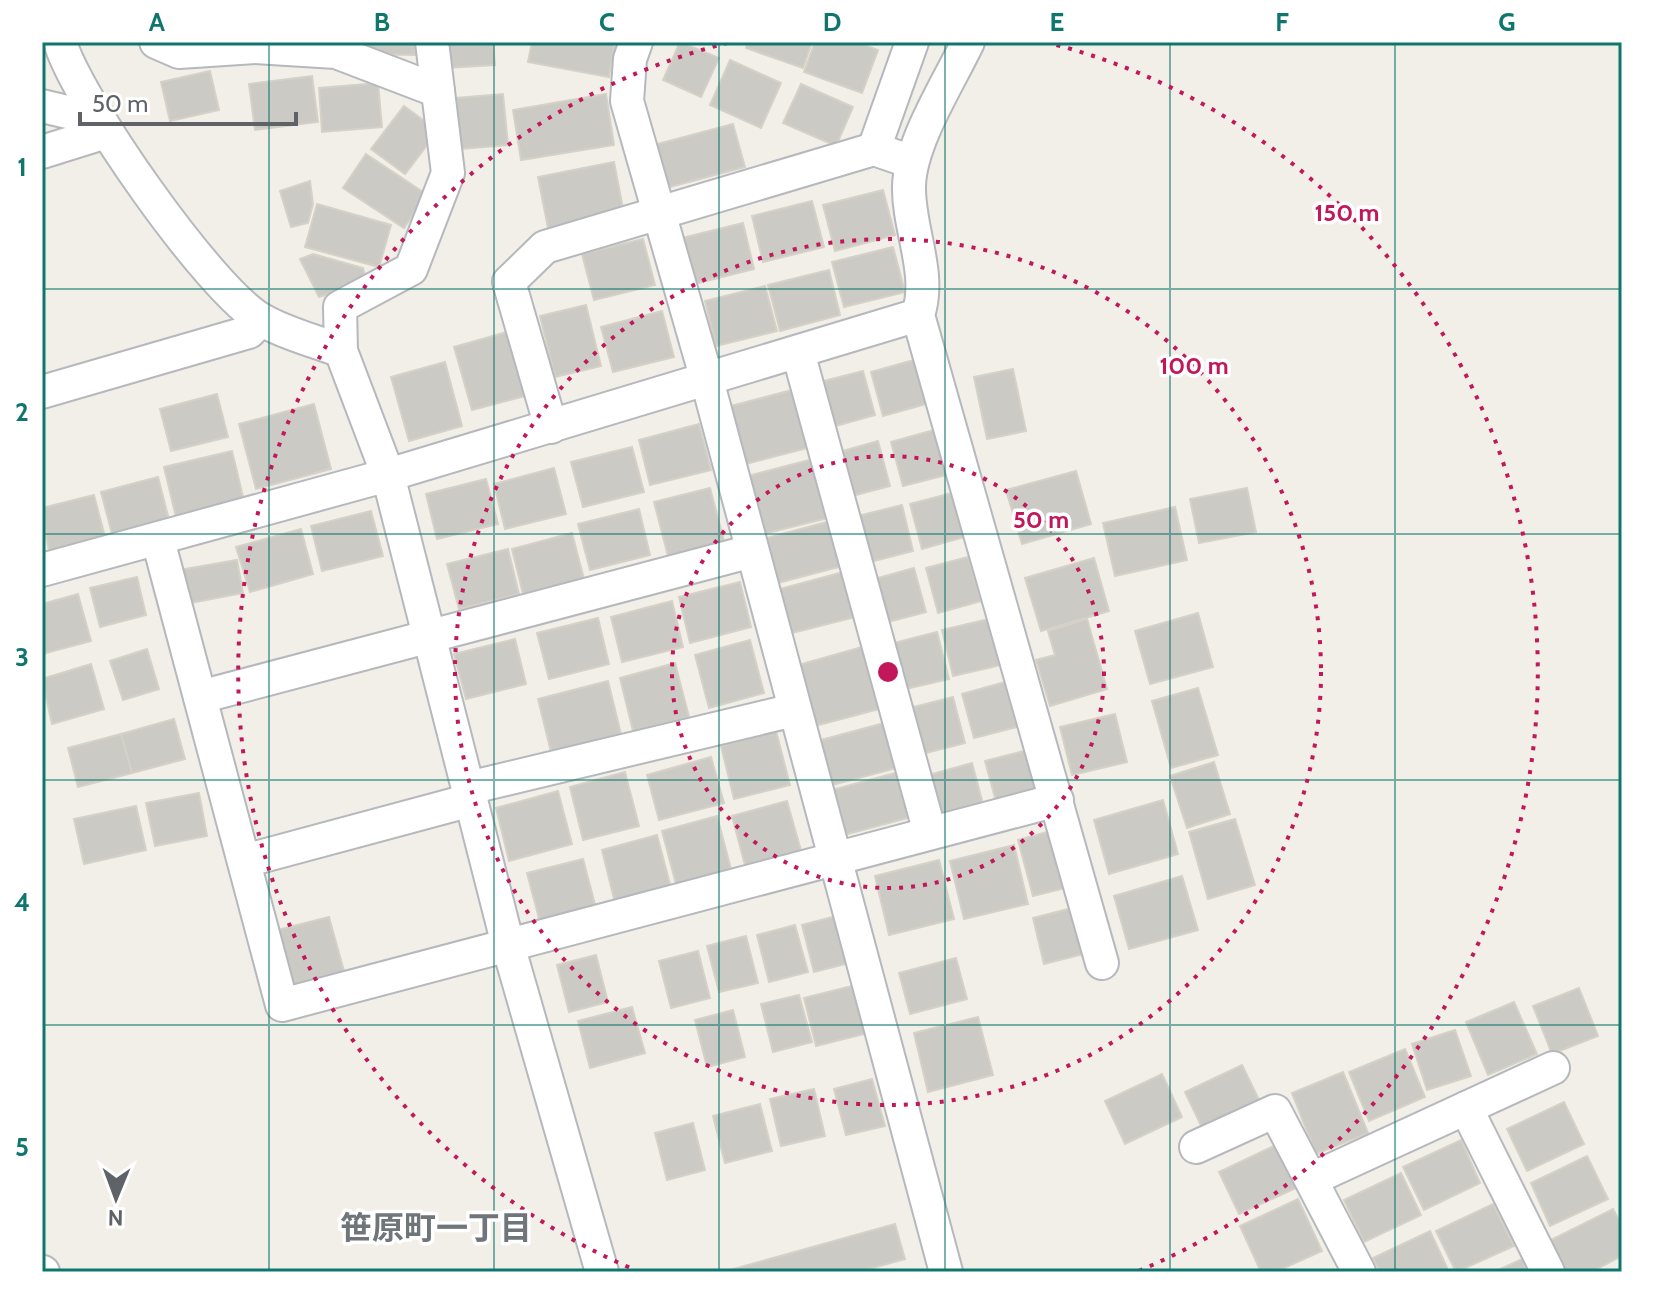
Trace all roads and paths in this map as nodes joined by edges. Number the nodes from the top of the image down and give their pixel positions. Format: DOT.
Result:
graph roads {
  1 [pos="60,42"];
  2 [pos="156,42"];
  3 [pos="432,42"];
  4 [pos="636,42"];
  5 [pos="912,42"];
  6 [pos="968,42"];
  7 [pos="255,44"];
  8 [pos="438,91"];
  9 [pos="42,106"];
  10 [pos="102,126"];
  11 [pos="874,149"];
  12 [pos="42,152"];
  13 [pos="912,162"];
  14 [pos="657,215"];
  15 [pos="918,315"];
  16 [pos="260,320"];
  17 [pos="341,351"];
  18 [pos="798,352"];
  19 [pos="707,380"];
  20 [pos="42,392"];
  21 [pos="551,427"];
  22 [pos="388,475"];
  23 [pos="158,540"];
  24 [pos="752,551"];
  25 [pos="42,570"];
  26 [pos="429,637"];
  27 [pos="200,697"];
  28 [pos="794,710"];
  29 [pos="469,794"];
  30 [pos="1057,800"];
  31 [pos="930,833"];
  32 [pos="833,859"];
  33 [pos="244,861"];
  34 [pos="508,945"];
  35 [pos="1102,963"];
  36 [pos="1553,1068"];
  37 [pos="1466,1108"];
  38 [pos="1196,1147"];
  39 [pos="1312,1179"];
  40 [pos="602,1272"];
  41 [pos="946,1272"];
  42 [pos="1359,1272"];
  43 [pos="1548,1272"];
  1 -- 10 [label="street"];
  2 -- 7 [label="street"];
  3 -- 8 [label="street"];
  4 -- 14 [label="street"];
  5 -- 11 [label="street"];
  6 -- 13 [label="street"];
  7 -- 8 [label="street"];
  8 -- 17 [label="street"];
  9 -- 10 [label="street"];
  10 -- 12 [label="street"];
  10 -- 16 [label="street"];
  11 -- 13 [label="street"];
  11 -- 14 [label="street"];
  13 -- 15 [label="street"];
  14 -- 19 [label="street"];
  14 -- 21 [label="street"];
  15 -- 18 [label="street"];
  15 -- 30 [label="street"];
  16 -- 17 [label="street"];
  16 -- 20 [label="street"];
  17 -- 22 [label="street"];
  18 -- 19 [label="street"];
  18 -- 31 [label="street"];
  19 -- 21 [label="street"];
  19 -- 24 [label="street"];
  21 -- 22 [label="street"];
  22 -- 23 [label="street"];
  22 -- 26 [label="street"];
  23 -- 25 [label="street"];
  23 -- 27 [label="street"];
  24 -- 26 [label="street"];
  24 -- 28 [label="street"];
  26 -- 27 [label="street"];
  26 -- 29 [label="street"];
  27 -- 33 [label="street"];
  28 -- 29 [label="street"];
  28 -- 32 [label="street"];
  29 -- 33 [label="street"];
  29 -- 34 [label="street"];
  30 -- 31 [label="street"];
  30 -- 35 [label="street"];
  31 -- 32 [label="street"];
  32 -- 34 [label="street"];
  32 -- 41 [label="street"];
  33 -- 34 [label="street"];
  34 -- 40 [label="street"];
  36 -- 37 [label="street"];
  37 -- 39 [label="street"];
  37 -- 43 [label="street"];
  38 -- 39 [label="street"];
  39 -- 42 [label="street"];
}
